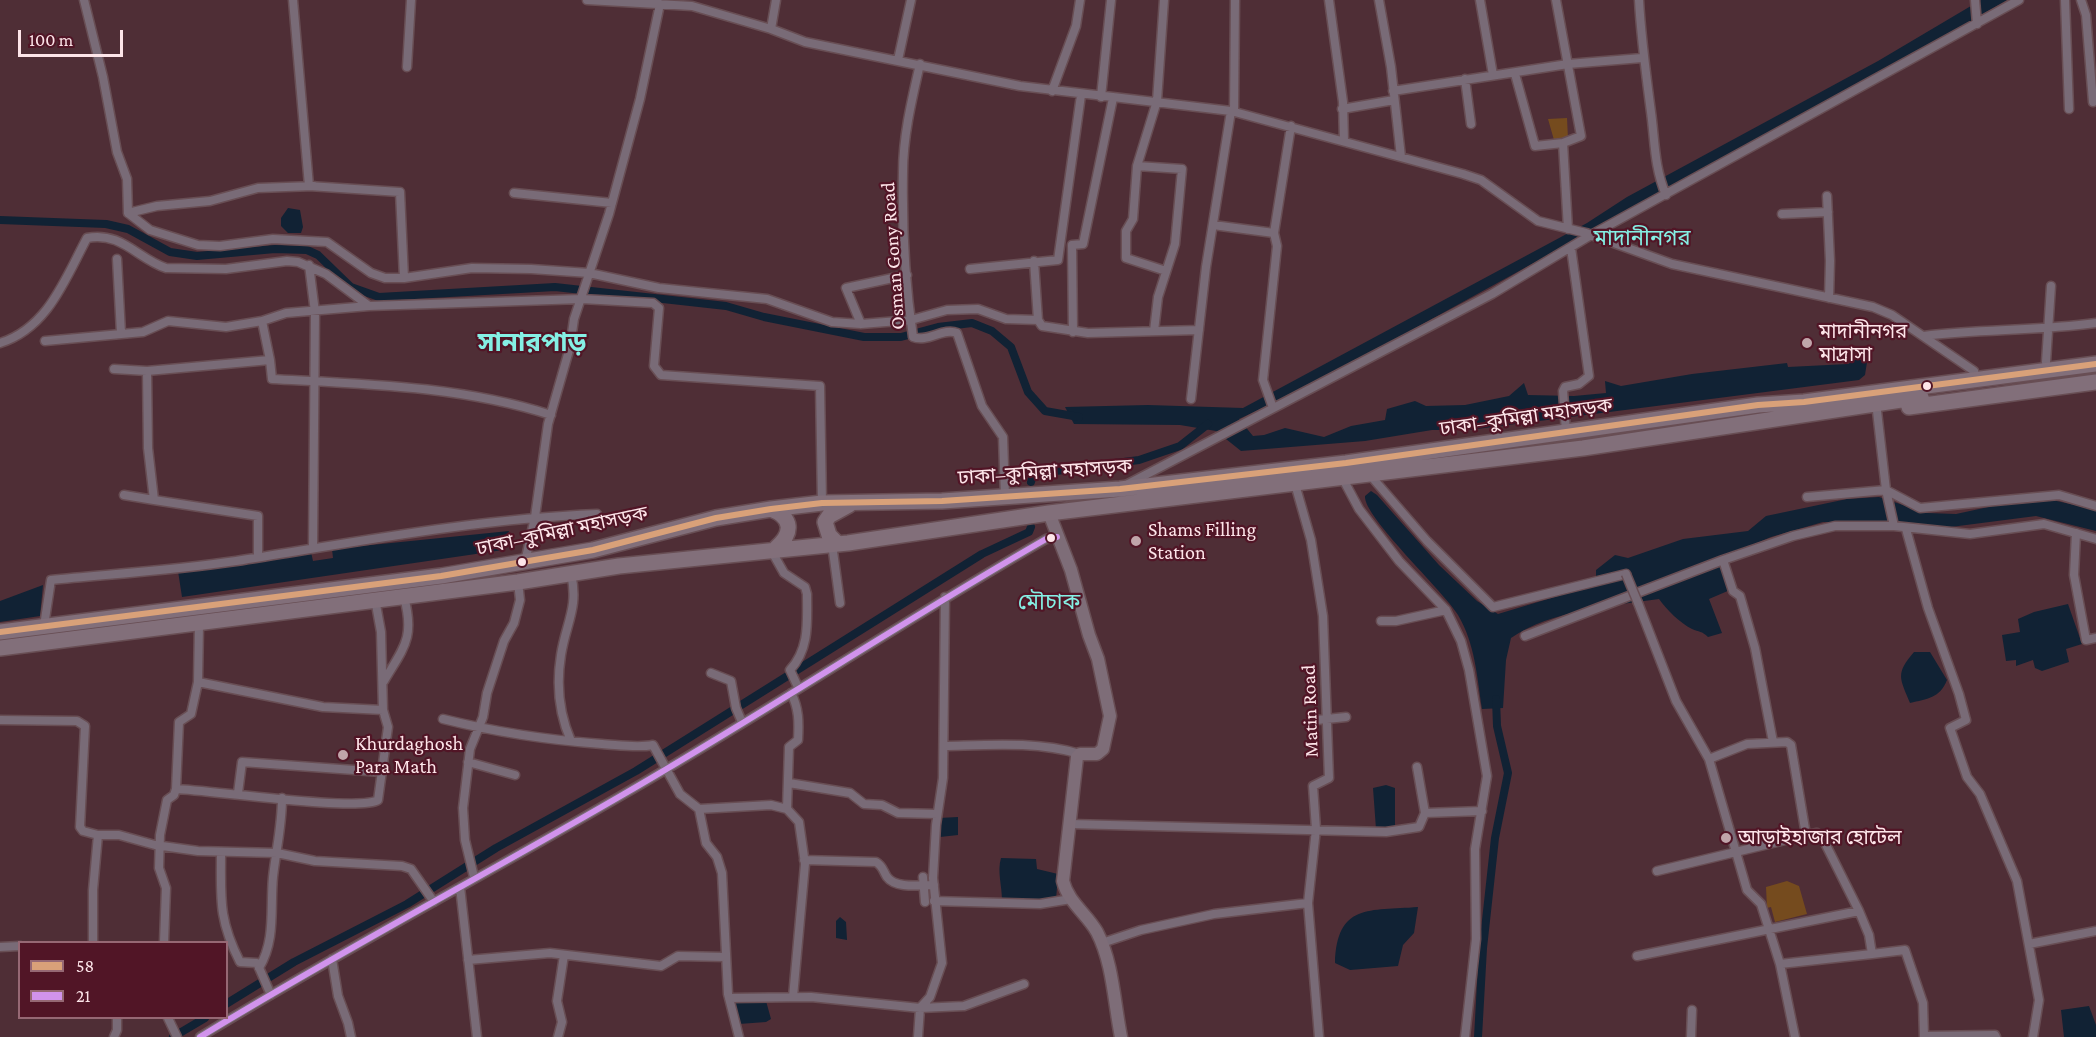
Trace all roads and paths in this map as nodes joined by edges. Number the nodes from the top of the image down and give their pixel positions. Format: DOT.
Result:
graph roads {
  1 [pos="84,0"];
  2 [pos="293,0"];
  3 [pos="411,0"];
  4 [pos="587,0"];
  5 [pos="776,0"];
  6 [pos="911,0"];
  7 [pos="1080,0"];
  8 [pos="1111,0"];
  9 [pos="1164,0"];
  10 [pos="1235,0"];
  11 [pos="1329,0"];
  12 [pos="1379,0"];
  13 [pos="1480,0"];
  14 [pos="1557,0"];
  15 [pos="1639,0"];
  16 [pos="1975,0"];
  17 [pos="2019,0"];
  18 [pos="2065,0"];
  19 [pos="2081,0"];
  20 [pos="693,3"];
  21 [pos="660,4"];
  22 [pos="1977,24"];
  23 [pos="771,29"];
  24 [pos="1642,58"];
  25 [pos="898,60"];
  26 [pos="920,64"];
  27 [pos="1568,64"];
  28 [pos="407,67"];
  29 [pos="1515,74"];
  30 [pos="1493,75"];
  31 [pos="1465,79"];
  32 [pos="1052,91"];
  33 [pos="1081,95"];
  34 [pos="1393,95"];
  35 [pos="1101,96"];
  36 [pos="1113,99"];
  37 [pos="1157,101"];
  38 [pos="2093,102"];
  39 [pos="1342,109"];
  40 [pos="2069,109"];
  41 [pos="1232,112"];
  42 [pos="1471,124"];
  43 [pos="1291,126"];
  44 [pos="1344,141"];
  45 [pos="1563,143"];
  46 [pos="1401,156"];
  47 [pos="1137,166"];
  48 [pos="309,186"];
  49 [pos="514,193"];
  50 [pos="1666,195"];
  51 [pos="1827,196"];
  52 [pos="612,203"];
  53 [pos="1828,212"];
  54 [pos="129,213"];
  55 [pos="1782,214"];
  56 [pos="1213,225"];
  57 [pos="1570,229"];
  58 [pos="1274,233"];
  59 [pos="1588,234"];
  60 [pos="1571,248"];
  61 [pos="117,258"];
  62 [pos="1034,261"];
  63 [pos="309,266"];
  64 [pos="970,269"];
  65 [pos="1166,271"];
  66 [pos="589,273"];
  67 [pos="907,275"];
  68 [pos="404,278"];
  69 [pos="2051,286"];
  70 [pos="1829,298"];
  71 [pos="582,299"];
  72 [pos="369,306"];
  73 [pos="315,312"];
  74 [pos="1038,320"];
  75 [pos="262,321"];
  76 [pos="911,321"];
  77 [pos="2096,323"];
  78 [pos="861,324"];
  79 [pos="2048,329"];
  80 [pos="1199,330"];
  81 [pos="1154,331"];
  82 [pos="1073,332"];
  83 [pos="121,333"];
  84 [pos="1924,336"];
  85 [pos="45,340"];
  86 [pos="0,343"];
  87 [pos="2096,355"];
  88 [pos="270,360"];
  89 [pos="2046,362"];
  90 [pos="2096,364"];
  91 [pos="114,369"];
  92 [pos="147,371"];
  93 [pos="1974,371"];
  94 [pos="2096,374"];
  95 [pos="315,381"];
  96 [pos="2096,382"];
  97 [pos="1191,399"];
  98 [pos="1758,405"];
  99 [pos="1273,407"];
  100 [pos="1877,411"];
  101 [pos="550,415"];
  102 [pos="1762,420"];
  103 [pos="1565,427"];
  104 [pos="1370,475"];
  105 [pos="1343,478"];
  106 [pos="1295,484"];
  107 [pos="1120,489"];
  108 [pos="1887,494"];
  109 [pos="124,495"];
  110 [pos="1005,496"];
  111 [pos="1807,497"];
  112 [pos="154,500"];
  113 [pos="822,503"];
  114 [pos="853,503"];
  115 [pos="2096,506"];
  116 [pos="771,509"];
  117 [pos="1049,513"];
  118 [pos="597,514"];
  119 [pos="535,517"];
  120 [pos="1894,525"];
  121 [pos="1906,529"];
  122 [pos="2076,533"];
  123 [pos="1057,537"];
  124 [pos="2096,539"];
  125 [pos="835,544"];
  126 [pos="313,547"];
  127 [pos="773,549"];
  128 [pos="258,557"];
  129 [pos="1723,560"];
  130 [pos="525,562"];
  131 [pos="571,574"];
  132 [pos="518,582"];
  133 [pos="404,597"];
  134 [pos="945,597"];
  135 [pos="375,599"];
  136 [pos="840,603"];
  137 [pos="1446,610"];
  138 [pos="1382,621"];
  139 [pos="199,624"];
  140 [pos="44,626"];
  141 [pos="0,632"];
  142 [pos="1525,636"];
  143 [pos="2096,638"];
  144 [pos="0,648"];
  145 [pos="711,673"];
  146 [pos="198,682"];
  147 [pos="383,682"];
  148 [pos="794,686"];
  149 [pos="383,710"];
  150 [pos="739,715"];
  151 [pos="1346,717"];
  152 [pos="442,719"];
  153 [pos="0,720"];
  154 [pos="1322,720"];
  155 [pos="478,728"];
  156 [pos="571,741"];
  157 [pos="1773,742"];
  158 [pos="944,746"];
  159 [pos="1080,754"];
  160 [pos="1709,759"];
  161 [pos="468,762"];
  162 [pos="665,765"];
  163 [pos="1417,767"];
  164 [pos="381,772"];
  165 [pos="515,775"];
  166 [pos="789,783"];
  167 [pos="176,789"];
  168 [pos="238,794"];
  169 [pos="282,798"];
  170 [pos="699,808"];
  171 [pos="787,809"];
  172 [pos="1482,810"];
  173 [pos="1425,813"];
  174 [pos="937,814"];
  175 [pos="1070,824"];
  176 [pos="1316,829"];
  177 [pos="98,835"];
  178 [pos="1806,835"];
  179 [pos="160,846"];
  180 [pos="1737,850"];
  181 [pos="221,852"];
  182 [pos="277,853"];
  183 [pos="804,860"];
  184 [pos="1657,872"];
  185 [pos="474,877"];
  186 [pos="922,881"];
  187 [pos="934,885"];
  188 [pos="460,887"];
  189 [pos="1071,899"];
  190 [pos="434,902"];
  191 [pos="929,902"];
  192 [pos="1308,903"];
  193 [pos="1859,911"];
  194 [pos="1768,929"];
  195 [pos="2096,931"];
  196 [pos="93,941"];
  197 [pos="164,941"];
  198 [pos="1102,943"];
  199 [pos="2029,944"];
  200 [pos="18,946"];
  201 [pos="0,947"];
  202 [pos="1872,954"];
  203 [pos="564,955"];
  204 [pos="1637,956"];
  205 [pos="726,957"];
  206 [pos="332,959"];
  207 [pos="468,960"];
  208 [pos="1780,964"];
  209 [pos="258,968"];
  210 [pos="1024,984"];
  211 [pos="269,993"];
  212 [pos="794,997"];
  213 [pos="729,998"];
  214 [pos="920,1008"];
  215 [pos="1692,1010"];
  216 [pos="117,1019"];
  217 [pos="169,1021"];
  218 [pos="114,1037"];
  219 [pos="177,1037"];
  220 [pos="200,1037"];
  221 [pos="351,1037"];
  222 [pos="477,1037"];
  223 [pos="558,1037"];
  224 [pos="739,1037"];
  225 [pos="918,1037"];
  226 [pos="1121,1037"];
  227 [pos="1319,1037"];
  228 [pos="1465,1037"];
  229 [pos="1691,1037"];
  230 [pos="1795,1037"];
  231 [pos="1996,1037"];
  232 [pos="2033,1037"];
  1 -- 54 [label="street"];
  2 -- 48 [label="street"];
  3 -- 28 [label="street"];
  4 -- 21 [label="street"];
  5 -- 23 [label="street"];
  6 -- 25 [label="street"];
  7 -- 32 [label="street"];
  8 -- 35 [label="street"];
  9 -- 37 [label="street"];
  10 -- 41 [label="street"];
  11 -- 39 [label="street"];
  12 -- 34 [label="street"];
  13 -- 30 [label="street"];
  14 -- 27 [label="street"];
  15 -- 24 [label="street"];
  16 -- 22 [label="street"];
  17 -- 22 [label="street"];
  18 -- 40 [label="street"];
  19 -- 38 [label="street"];
  20 -- 21 [label="street"];
  20 -- 23 [label="street"];
  21 -- 52 [label="street"];
  22 -- 50 [label="street"];
  23 -- 25 [label="street"];
  24 -- 27 [label="street"];
  24 -- 50 [label="street"];
  25 -- 26 [label="street"];
  26 -- 32 [label="street"];
  26 -- 67 [label="street, Osman Gony Road"];
  27 -- 29 [label="street"];
  27 -- 45 [label="street"];
  29 -- 30 [label="street"];
  29 -- 45 [label="street"];
  30 -- 31 [label="street"];
  31 -- 34 [label="street"];
  31 -- 42 [label="street"];
  32 -- 33 [label="street"];
  33 -- 35 [label="street"];
  33 -- 62 [label="street"];
  34 -- 39 [label="street"];
  34 -- 46 [label="street"];
  35 -- 36 [label="street"];
  36 -- 37 [label="street"];
  36 -- 82 [label="street"];
  37 -- 41 [label="street"];
  37 -- 47 [label="street"];
  39 -- 44 [label="street"];
  41 -- 43 [label="street"];
  41 -- 56 [label="street"];
  43 -- 44 [label="street"];
  43 -- 58 [label="street"];
  44 -- 46 [label="street"];
  45 -- 57 [label="street"];
  46 -- 57 [label="street"];
  47 -- 65 [label="street"];
  47 -- 65 [label="street"];
  48 -- 54 [label="street"];
  48 -- 68 [label="street"];
  49 -- 52 [label="street"];
  50 -- 59 [label="street"];
  51 -- 53 [label="street"];
  52 -- 66 [label="street"];
  53 -- 55 [label="street"];
  53 -- 70 [label="street"];
  54 -- 68 [label="street"];
  56 -- 58 [label="street"];
  56 -- 80 [label="street"];
  57 -- 59 [label="street"];
  58 -- 99 [label="street"];
  59 -- 60 [label="street"];
  59 -- 70 [label="street"];
  60 -- 99 [label="street"];
  60 -- 103 [label="street"];
  61 -- 83 [label="street"];
  62 -- 64 [label="street"];
  62 -- 74 [label="street"];
  63 -- 72 [label="street"];
  63 -- 73 [label="street"];
  63 -- 86 [label="street"];
  65 -- 81 [label="street"];
  66 -- 68 [label="street"];
  66 -- 71 [label="street"];
  66 -- 78 [label="street"];
  67 -- 76 [label="street, Osman Gony Road"];
  67 -- 78 [label="street"];
  69 -- 79 [label="street"];
  70 -- 84 [label="street"];
  71 -- 72 [label="street"];
  71 -- 101 [label="street"];
  71 -- 113 [label="street"];
  72 -- 73 [label="street"];
  73 -- 75 [label="street"];
  73 -- 95 [label="street"];
  74 -- 76 [label="street"];
  74 -- 82 [label="street"];
  75 -- 83 [label="street"];
  75 -- 88 [label="street"];
  76 -- 78 [label="street"];
  76 -- 110 [label="street, Osman Gony Road"];
  77 -- 79 [label="street"];
  79 -- 84 [label="street"];
  79 -- 89 [label="street"];
  80 -- 81 [label="street"];
  80 -- 97 [label="street"];
  81 -- 82 [label="street"];
  83 -- 85 [label="street"];
  84 -- 93 [label="street"];
  87 -- 89 [label="highway"];
  88 -- 92 [label="street"];
  88 -- 95 [label="street"];
  89 -- 93 [label="highway"];
  90 -- 98 [label="highway, ঢাকা–কুমিল্লা মহাসড়ক"];
  91 -- 92 [label="street"];
  92 -- 112 [label="street"];
  93 -- 98 [label="highway"];
  94 -- 102 [label="highway, ঢাকা–কুমিল্লা মহাসড়ক"];
  95 -- 101 [label="street"];
  95 -- 126 [label="street"];
  96 -- 100 [label="highway"];
  98 -- 103 [label="highway, ঢাকা–কুমিল্লা মহাসড়ক"];
  99 -- 107 [label="street"];
  100 -- 102 [label="highway"];
  100 -- 108 [label="street"];
  101 -- 119 [label="street"];
  102 -- 104 [label="highway, ঢাকা–কুমিল্লা মহাসড়ক"];
  103 -- 107 [label="highway, ঢাকা–কুমিল্লা মহাসড়ক"];
  104 -- 105 [label="highway, ঢাকা–কুমিল্লা মহাসড়ক"];
  104 -- 160 [label="street, bridge"];
  105 -- 106 [label="highway, ঢাকা–কুমিল্লা মহাসড়ক"];
  105 -- 137 [label="street"];
  106 -- 117 [label="highway, ঢাকা–কুমিল্লা মহাসড়ক"];
  106 -- 154 [label="street, Matin Road"];
  107 -- 110 [label="highway, ঢাকা–কুমিল্লা মহাসড়ক"];
  108 -- 111 [label="street"];
  108 -- 115 [label="street"];
  108 -- 120 [label="street"];
  109 -- 112 [label="street"];
  110 -- 114 [label="highway, ঢাকা–কুমিল্লা মহাসড়ক"];
  112 -- 128 [label="street"];
  113 -- 114 [label="highway, ঢাকা–কুমিল্লা মহাসড়ক"];
  113 -- 116 [label="highway, ঢাকা–কুমিল্লা মহাসড়ক"];
  114 -- 125 [label="highway"];
  116 -- 127 [label="highway"];
  116 -- 130 [label="highway, ঢাকা–কুমিল্লা মহাসড়ক"];
  117 -- 123 [label="street"];
  117 -- 125 [label="highway, ঢাকা–কুমিল্লা মহাসড়ক"];
  118 -- 119 [label="street"];
  119 -- 126 [label="street"];
  119 -- 130 [label="street"];
  120 -- 121 [label="street"];
  120 -- 129 [label="street"];
  121 -- 122 [label="street"];
  121 -- 199 [label="street"];
  122 -- 124 [label="street"];
  122 -- 143 [label="street"];
  123 -- 134 [label="street"];
  123 -- 159 [label="street"];
  125 -- 127 [label="highway, ঢাকা–কুমিল্লা মহাসড়ক"];
  125 -- 136 [label="street"];
  126 -- 128 [label="street"];
  127 -- 131 [label="highway, ঢাকা–কুমিল্লা মহাসড়ক"];
  127 -- 148 [label="street"];
  128 -- 140 [label="street"];
  129 -- 142 [label="street"];
  129 -- 157 [label="street"];
  130 -- 140 [label="highway, ঢাকা–কুমিল্লা মহাসড়ক"];
  131 -- 132 [label="highway, ঢাকা–কুমিল্লা মহাসড়ক"];
  131 -- 156 [label="street"];
  132 -- 133 [label="highway, ঢাকা–কুমিল্লা মহাসড়ক"];
  132 -- 155 [label="street"];
  133 -- 135 [label="highway, ঢাকা–কুমিল্লা মহাসড়ক"];
  133 -- 147 [label="street"];
  134 -- 148 [label="street"];
  134 -- 158 [label="street"];
  135 -- 139 [label="highway, ঢাকা–কুমিল্লা মহাসড়ক"];
  135 -- 147 [label="street"];
  137 -- 138 [label="street"];
  137 -- 172 [label="street"];
  139 -- 144 [label="highway, ঢাকা–কুমিল্লা মহাসড়ক"];
  139 -- 146 [label="street"];
  140 -- 141 [label="highway, ঢাকা–কুমিল্লা মহাসড়ক"];
  145 -- 150 [label="street"];
  146 -- 149 [label="street"];
  146 -- 167 [label="street"];
  147 -- 149 [label="street"];
  148 -- 150 [label="street"];
  148 -- 166 [label="street"];
  149 -- 164 [label="street"];
  150 -- 162 [label="street"];
  151 -- 154 [label="street"];
  152 -- 155 [label="street"];
  153 -- 177 [label="street"];
  154 -- 176 [label="street, Matin Road"];
  155 -- 156 [label="street"];
  155 -- 161 [label="street"];
  156 -- 162 [label="street"];
  157 -- 160 [label="street"];
  157 -- 178 [label="street"];
  158 -- 159 [label="street"];
  158 -- 174 [label="street"];
  159 -- 175 [label="street"];
  160 -- 180 [label="street"];
  161 -- 165 [label="street"];
  161 -- 185 [label="street"];
  162 -- 170 [label="street"];
  162 -- 185 [label="street"];
  163 -- 173 [label="street"];
  164 -- 168 [label="street"];
  164 -- 169 [label="street"];
  166 -- 171 [label="street"];
  166 -- 174 [label="street"];
  167 -- 168 [label="street"];
  167 -- 179 [label="street"];
  168 -- 169 [label="street"];
  169 -- 182 [label="street"];
  170 -- 171 [label="street"];
  170 -- 205 [label="street"];
  171 -- 183 [label="street"];
  172 -- 173 [label="street"];
  172 -- 228 [label="street"];
  173 -- 176 [label="street"];
  174 -- 187 [label="street"];
  175 -- 176 [label="street"];
  175 -- 189 [label="street"];
  176 -- 192 [label="street, Matin Road"];
  177 -- 179 [label="street"];
  177 -- 196 [label="street"];
  178 -- 180 [label="street"];
  178 -- 193 [label="street"];
  179 -- 181 [label="street"];
  179 -- 197 [label="street"];
  180 -- 184 [label="street"];
  180 -- 194 [label="street"];
  181 -- 182 [label="street"];
  181 -- 209 [label="street"];
  182 -- 190 [label="street"];
  182 -- 209 [label="street"];
  183 -- 186 [label="street"];
  183 -- 212 [label="street"];
  185 -- 188 [label="street"];
  186 -- 187 [label="street"];
  186 -- 191 [label="street"];
  187 -- 191 [label="street"];
  188 -- 190 [label="street"];
  188 -- 207 [label="street"];
  189 -- 191 [label="street"];
  189 -- 198 [label="street"];
  190 -- 206 [label="street"];
  191 -- 214 [label="street"];
  192 -- 198 [label="street"];
  192 -- 227 [label="street, Matin Road"];
  193 -- 194 [label="street"];
  193 -- 202 [label="street"];
  194 -- 204 [label="street"];
  194 -- 208 [label="street"];
  195 -- 199 [label="street"];
  198 -- 226 [label="street"];
  199 -- 232 [label="street"];
  200 -- 201 [label="street"];
  202 -- 208 [label="street"];
  202 -- 231 [label="street"];
  203 -- 205 [label="street"];
  203 -- 207 [label="street"];
  203 -- 223 [label="street"];
  205 -- 213 [label="street"];
  206 -- 211 [label="street"];
  206 -- 221 [label="street"];
  207 -- 222 [label="street"];
  208 -- 230 [label="street"];
  209 -- 211 [label="street"];
  210 -- 214 [label="street"];
  211 -- 220 [label="street"];
  212 -- 213 [label="street"];
  212 -- 214 [label="street"];
  213 -- 224 [label="street"];
  214 -- 225 [label="street"];
  215 -- 229 [label="street"];
  216 -- 218 [label="street"];
  217 -- 219 [label="street"];
}
